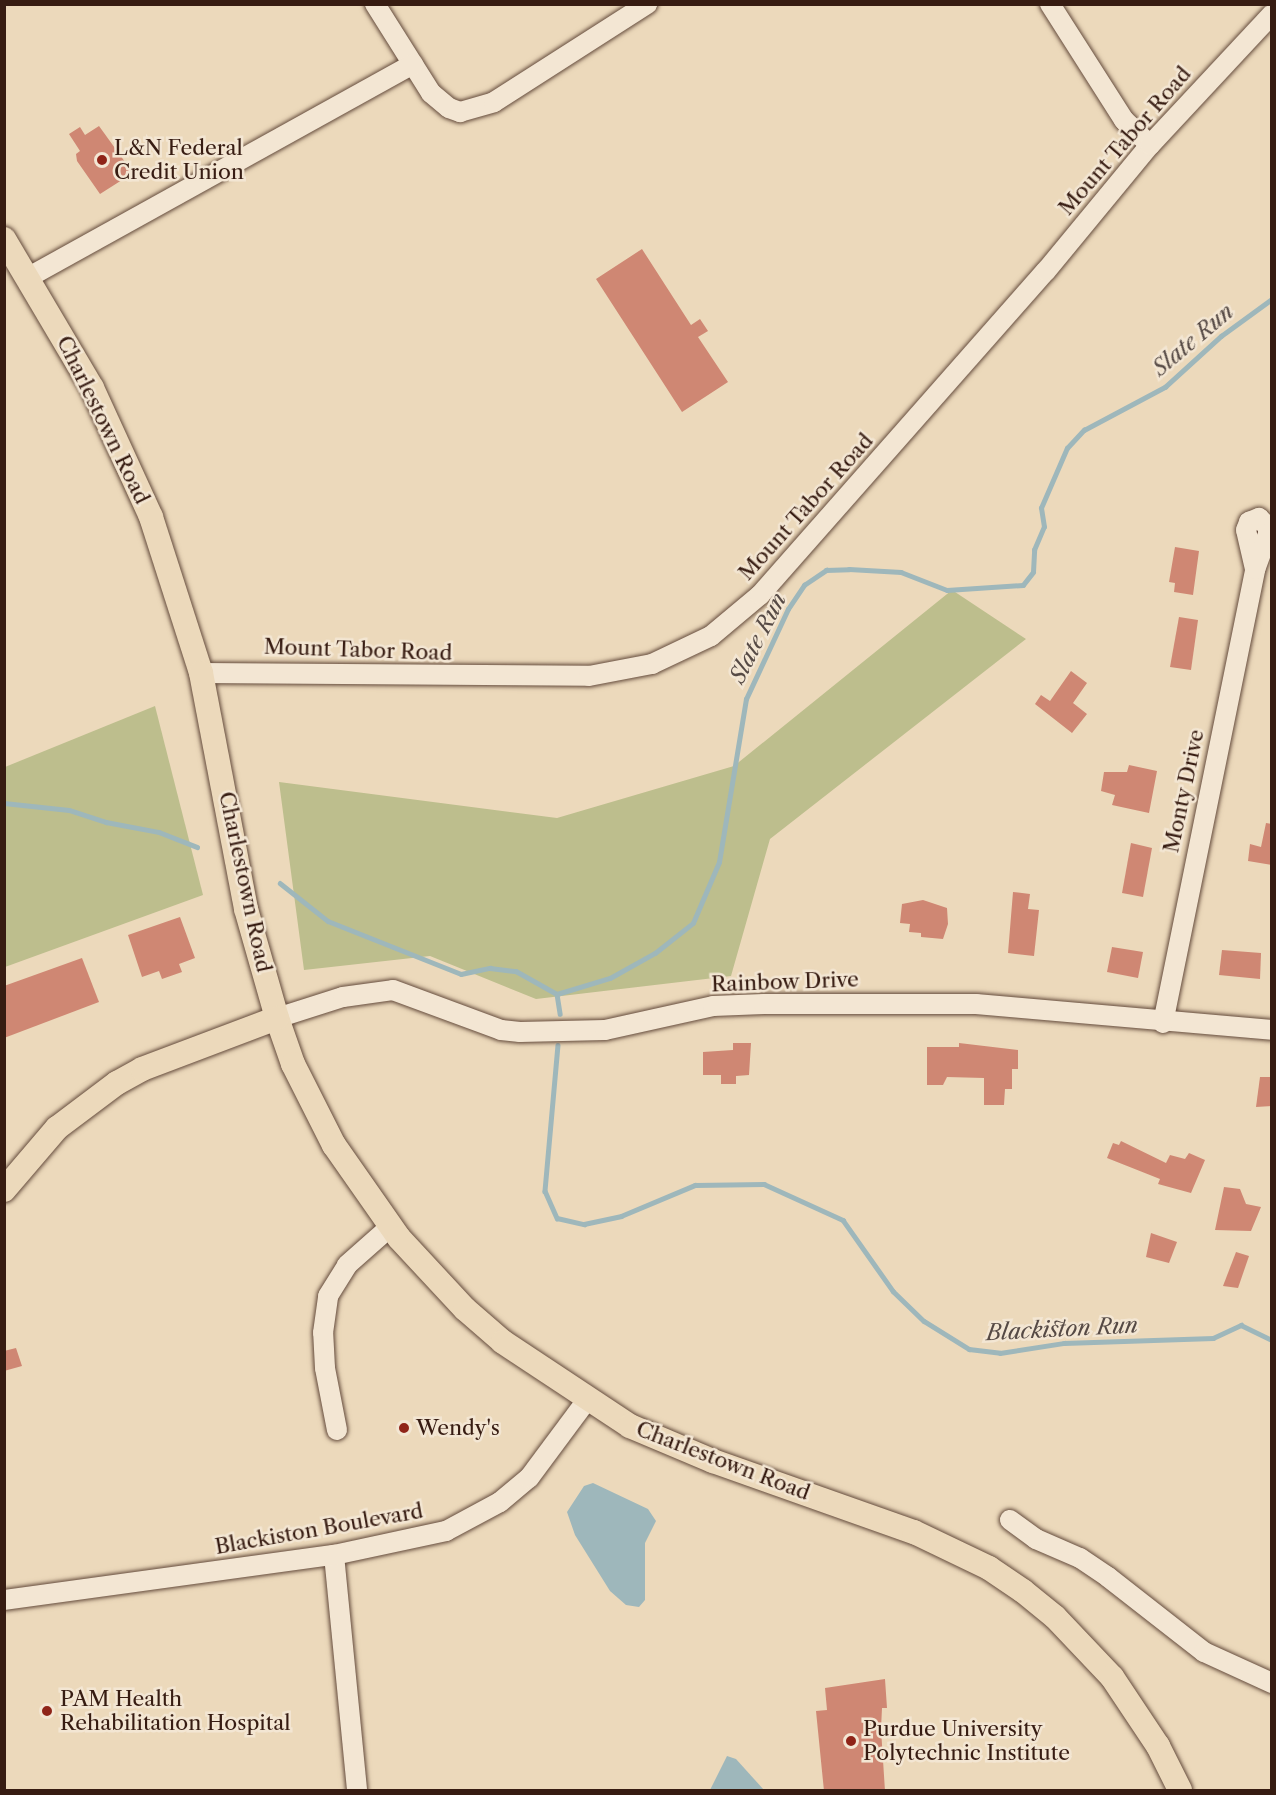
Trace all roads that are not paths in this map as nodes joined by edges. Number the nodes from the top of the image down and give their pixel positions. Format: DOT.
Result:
graph roads {
  1 [pos="375,4"];
  2 [pos="647,4"];
  3 [pos="1050,4"];
  4 [pos="1272,14"];
  5 [pos="413,64"];
  6 [pos="1150,145"];
  7 [pos="4,238"];
  8 [pos="29,278"];
  9 [pos="1255,569"];
  10 [pos="201,673"];
  11 [pos="277,1018"];
  12 [pos="1163,1023"];
  13 [pos="1272,1030"];
  14 [pos="4,1190"];
  15 [pos="390,1227"];
  16 [pos="587,1400"];
  17 [pos="337,1430"];
  18 [pos="1010,1520"];
  19 [pos="334,1555"];
  20 [pos="4,1600"];
  21 [pos="1272,1683"];
  22 [pos="357,1791"];
  23 [pos="1180,1791"];
  1 -- 5 [label="street"];
  2 -- 5 [label="street"];
  3 -- 6 [label="street"];
  4 -- 6 [label="street, Mount Tabor Road"];
  5 -- 8 [label="street"];
  6 -- 10 [label="street, Mount Tabor Road"];
  7 -- 8 [label="main road, Charlestown Road"];
  8 -- 10 [label="main road, Charlestown Road"];
  9 -- 12 [label="street, Monty Drive"];
  10 -- 11 [label="main road, Charlestown Road"];
  11 -- 12 [label="street, Rainbow Drive"];
  11 -- 14 [label="main road"];
  11 -- 15 [label="main road, Charlestown Road"];
  12 -- 13 [label="street, Rainbow Drive"];
  15 -- 16 [label="main road, Charlestown Road"];
  15 -- 17 [label="street"];
  16 -- 19 [label="street, Blackiston Boulevard"];
  16 -- 23 [label="main road, Charlestown Road"];
  18 -- 21 [label="street"];
  19 -- 20 [label="street, Blackiston Boulevard"];
  19 -- 22 [label="street"];
}
